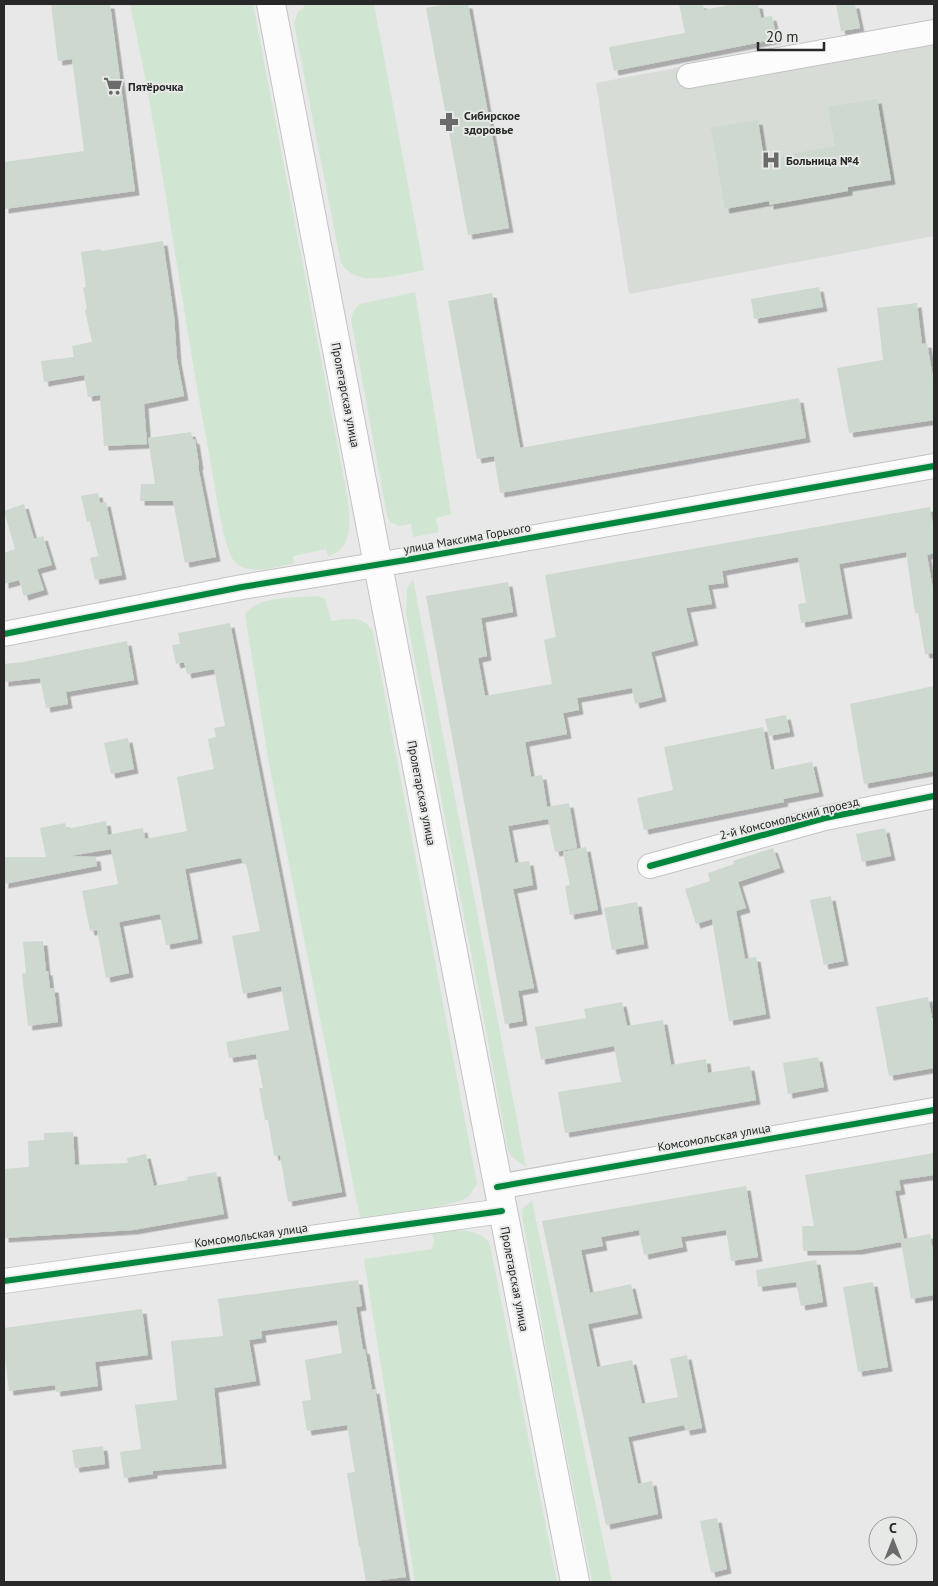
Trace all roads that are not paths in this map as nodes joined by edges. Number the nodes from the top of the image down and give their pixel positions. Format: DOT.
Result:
graph roads {
  1 [pos="272,4"];
  2 [pos="934,32"];
  3 [pos="689,76"];
  4 [pos="934,466"];
  5 [pos="378,565"];
  6 [pos="4,634"];
  7 [pos="934,796"];
  8 [pos="650,866"];
  9 [pos="934,1110"];
  10 [pos="500,1199"];
  11 [pos="4,1281"];
  12 [pos="575,1582"];
  1 -- 5 [label="main road, Пролетарская улица"];
  2 -- 3 [label="street"];
  4 -- 5 [label="street, улица Максима Горького"];
  5 -- 6 [label="street, улица Максима Горького"];
  5 -- 10 [label="main road, Пролетарская улица"];
  7 -- 8 [label="street, 2-й Комсомольский проезд"];
  9 -- 10 [label="street, Комсомольская улица"];
  10 -- 11 [label="street, Комсомольская улица"];
  10 -- 12 [label="main road, Пролетарская улица"];
}
